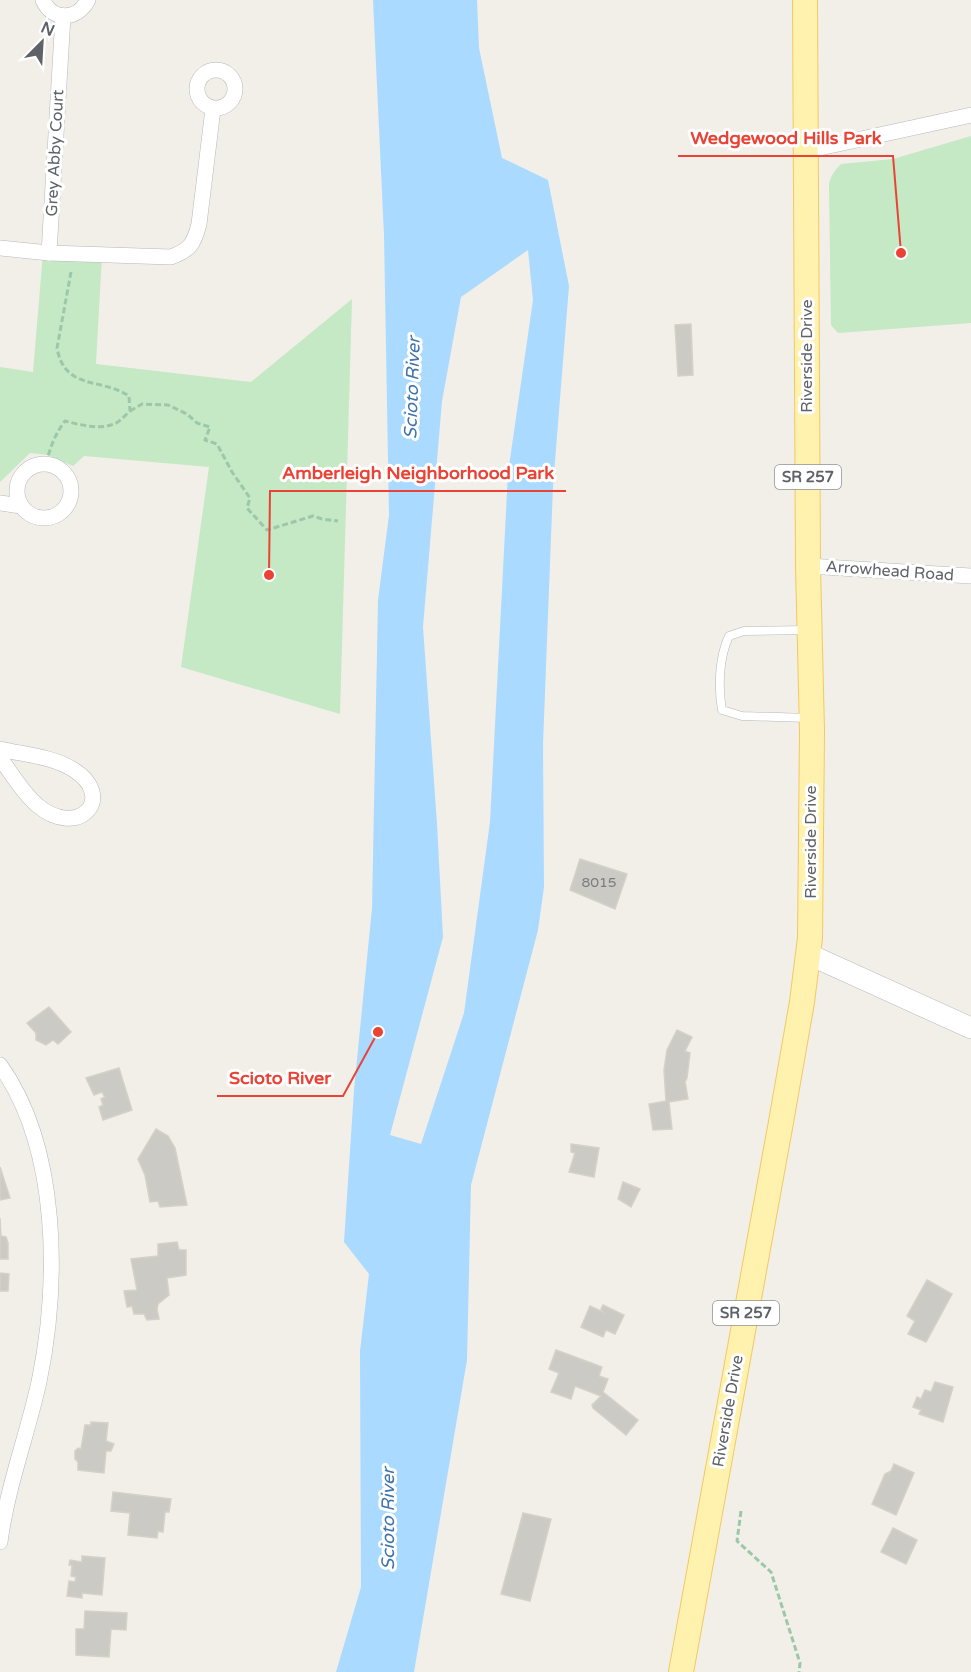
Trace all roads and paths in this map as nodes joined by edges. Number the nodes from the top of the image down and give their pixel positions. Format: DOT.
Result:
graph roads {
  1 [pos="43,0"];
  2 [pos="88,0"];
  3 [pos="805,0"];
  4 [pos="63,16"];
  5 [pos="213,109"];
  6 [pos="971,115"];
  7 [pos="806,151"];
  8 [pos="0,248"];
  9 [pos="49,253"];
  10 [pos="71,272"];
  11 [pos="130,411"];
  12 [pos="46,464"];
  13 [pos="0,503"];
  14 [pos="21,506"];
  15 [pos="339,521"];
  16 [pos="808,566"];
  17 [pos="971,576"];
  18 [pos="810,630"];
  19 [pos="812,718"];
  20 [pos="0,749"];
  21 [pos="0,758"];
  22 [pos="808,954"];
  23 [pos="971,1028"];
  24 [pos="0,1065"];
  25 [pos="2,1509"];
  26 [pos="741,1510"];
  27 [pos="0,1542"];
  28 [pos="681,1672"];
  29 [pos="799,1672"];
  1 -- 4 [label="street"];
  2 -- 4 [label="street"];
  3 -- 7 [label="main road, Riverside Drive / SR 257"];
  4 -- 9 [label="street, Grey Abby Court"];
  5 -- 9 [label="street"];
  6 -- 7 [label="street"];
  7 -- 16 [label="main road, Riverside Drive / SR 257"];
  8 -- 9 [label="street"];
  10 -- 11 [label="path"];
  11 -- 12 [label="path"];
  11 -- 15 [label="path"];
  12 -- 14 [label="street"];
  12 -- 14 [label="street"];
  13 -- 14 [label="street"];
  16 -- 17 [label="street, Arrowhead Road"];
  16 -- 18 [label="main road, Riverside Drive / SR 257"];
  18 -- 19 [label="main road, Riverside Drive / SR 257"];
  18 -- 19 [label="lane"];
  19 -- 22 [label="main road, Riverside Drive / SR 257"];
  20 -- 21 [label="street"];
  22 -- 23 [label="street"];
  22 -- 28 [label="main road, Riverside Drive / SR 257"];
  24 -- 25 [label="street"];
  25 -- 27 [label="street"];
  26 -- 29 [label="path"];
}
